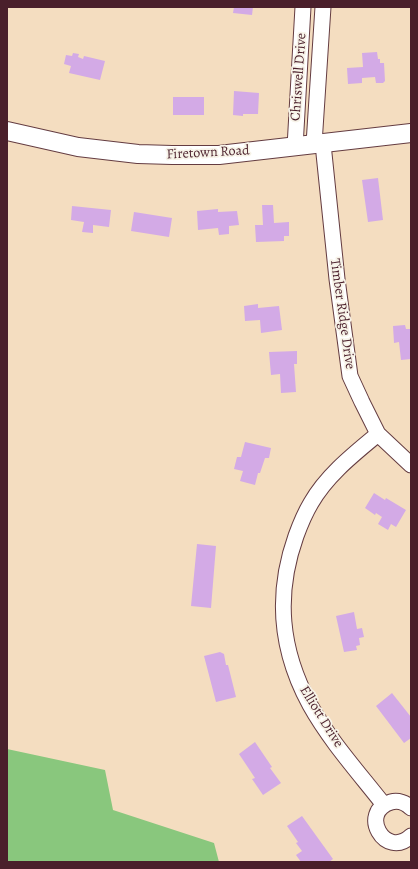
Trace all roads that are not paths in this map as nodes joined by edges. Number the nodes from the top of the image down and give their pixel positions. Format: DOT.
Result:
graph roads {
  1 [pos="303,7"];
  2 [pos="323,7"];
  3 [pos="7,131"];
  4 [pos="411,133"];
  5 [pos="319,144"];
  6 [pos="295,147"];
  7 [pos="378,434"];
  8 [pos="411,465"];
  9 [pos="384,805"];
  10 [pos="411,808"];
  11 [pos="411,836"];
  1 -- 6 [label="street, Chriswell Drive"];
  2 -- 5 [label="street, Chriswell Drive"];
  3 -- 6 [label="street, Firetown Road"];
  4 -- 5 [label="street, Firetown Road"];
  5 -- 6 [label="street, Firetown Road"];
  5 -- 7 [label="street, Timber Ridge Drive"];
  7 -- 8 [label="street, Timber Ridge Drive"];
  7 -- 9 [label="street, Elliott Drive"];
  9 -- 10 [label="street"];
  9 -- 11 [label="street"];
}
